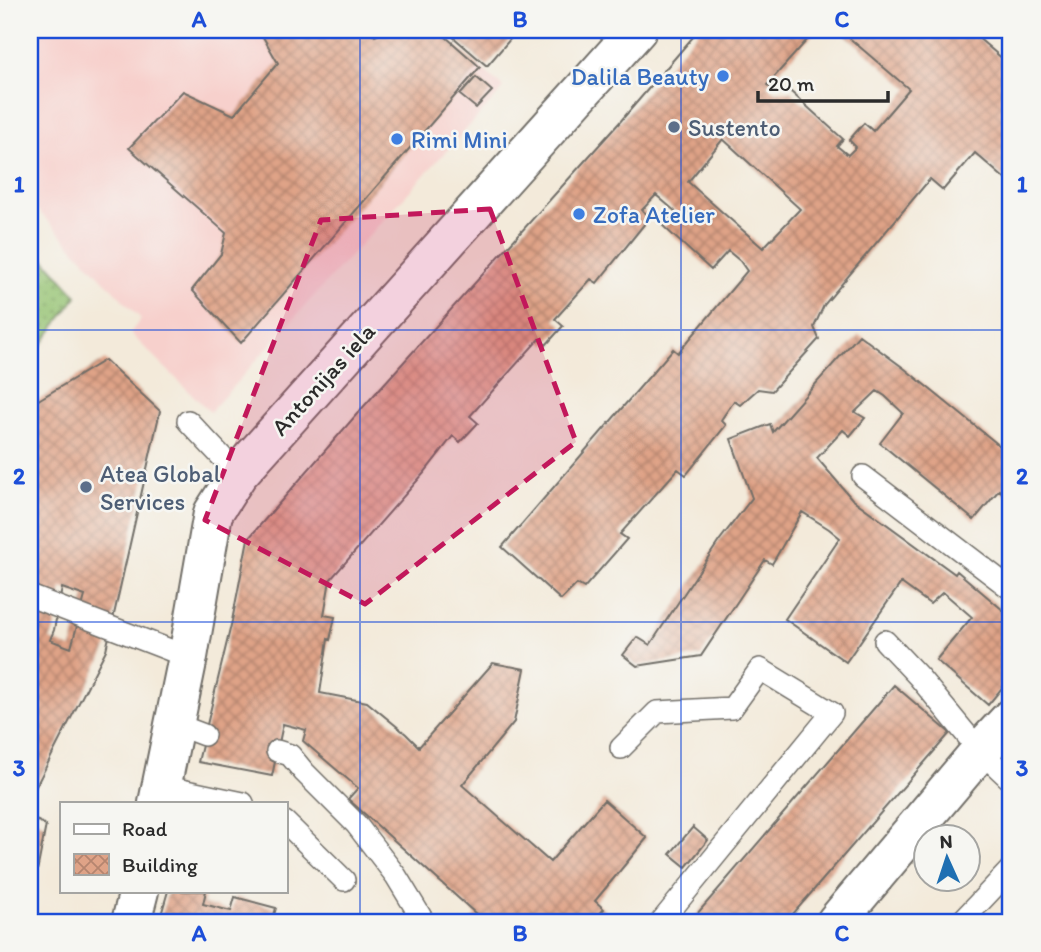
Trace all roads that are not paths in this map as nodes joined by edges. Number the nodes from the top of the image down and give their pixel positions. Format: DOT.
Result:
graph roads {
  1 [pos="634,31"];
  2 [pos="188,421"];
  3 [pos="238,474"];
  4 [pos="863,476"];
  5 [pos="1011,589"];
  6 [pos="30,596"];
  7 [pos="885,641"];
  8 [pos="188,657"];
  9 [pos="1011,718"];
  10 [pos="621,748"];
  11 [pos="277,751"];
  12 [pos="980,751"];
  13 [pos="1011,780"];
  14 [pos="160,795"];
  15 [pos="233,802"];
  16 [pos="287,824"];
  17 [pos="1011,869"];
  18 [pos="344,880"];
  19 [pos="139,892"];
  20 [pos="131,922"];
  21 [pos="425,922"];
  22 [pos="661,922"];
  23 [pos="836,922"];
  24 [pos="961,922"];
  1 -- 3 [label="street, Antonijas iela"];
  2 -- 3 [label="lane"];
  3 -- 8 [label="street, Antonijas iela"];
  4 -- 5 [label="lane"];
  6 -- 8 [label="lane"];
  7 -- 12 [label="lane"];
  8 -- 14 [label="street, Antonijas iela"];
  9 -- 12 [label="street"];
  10 -- 22 [label="lane"];
  11 -- 21 [label="lane"];
  12 -- 13 [label="lane"];
  12 -- 23 [label="street"];
  14 -- 15 [label="lane"];
  16 -- 18 [label="lane"];
  17 -- 24 [label="lane"];
  19 -- 20 [label="street"];
}
